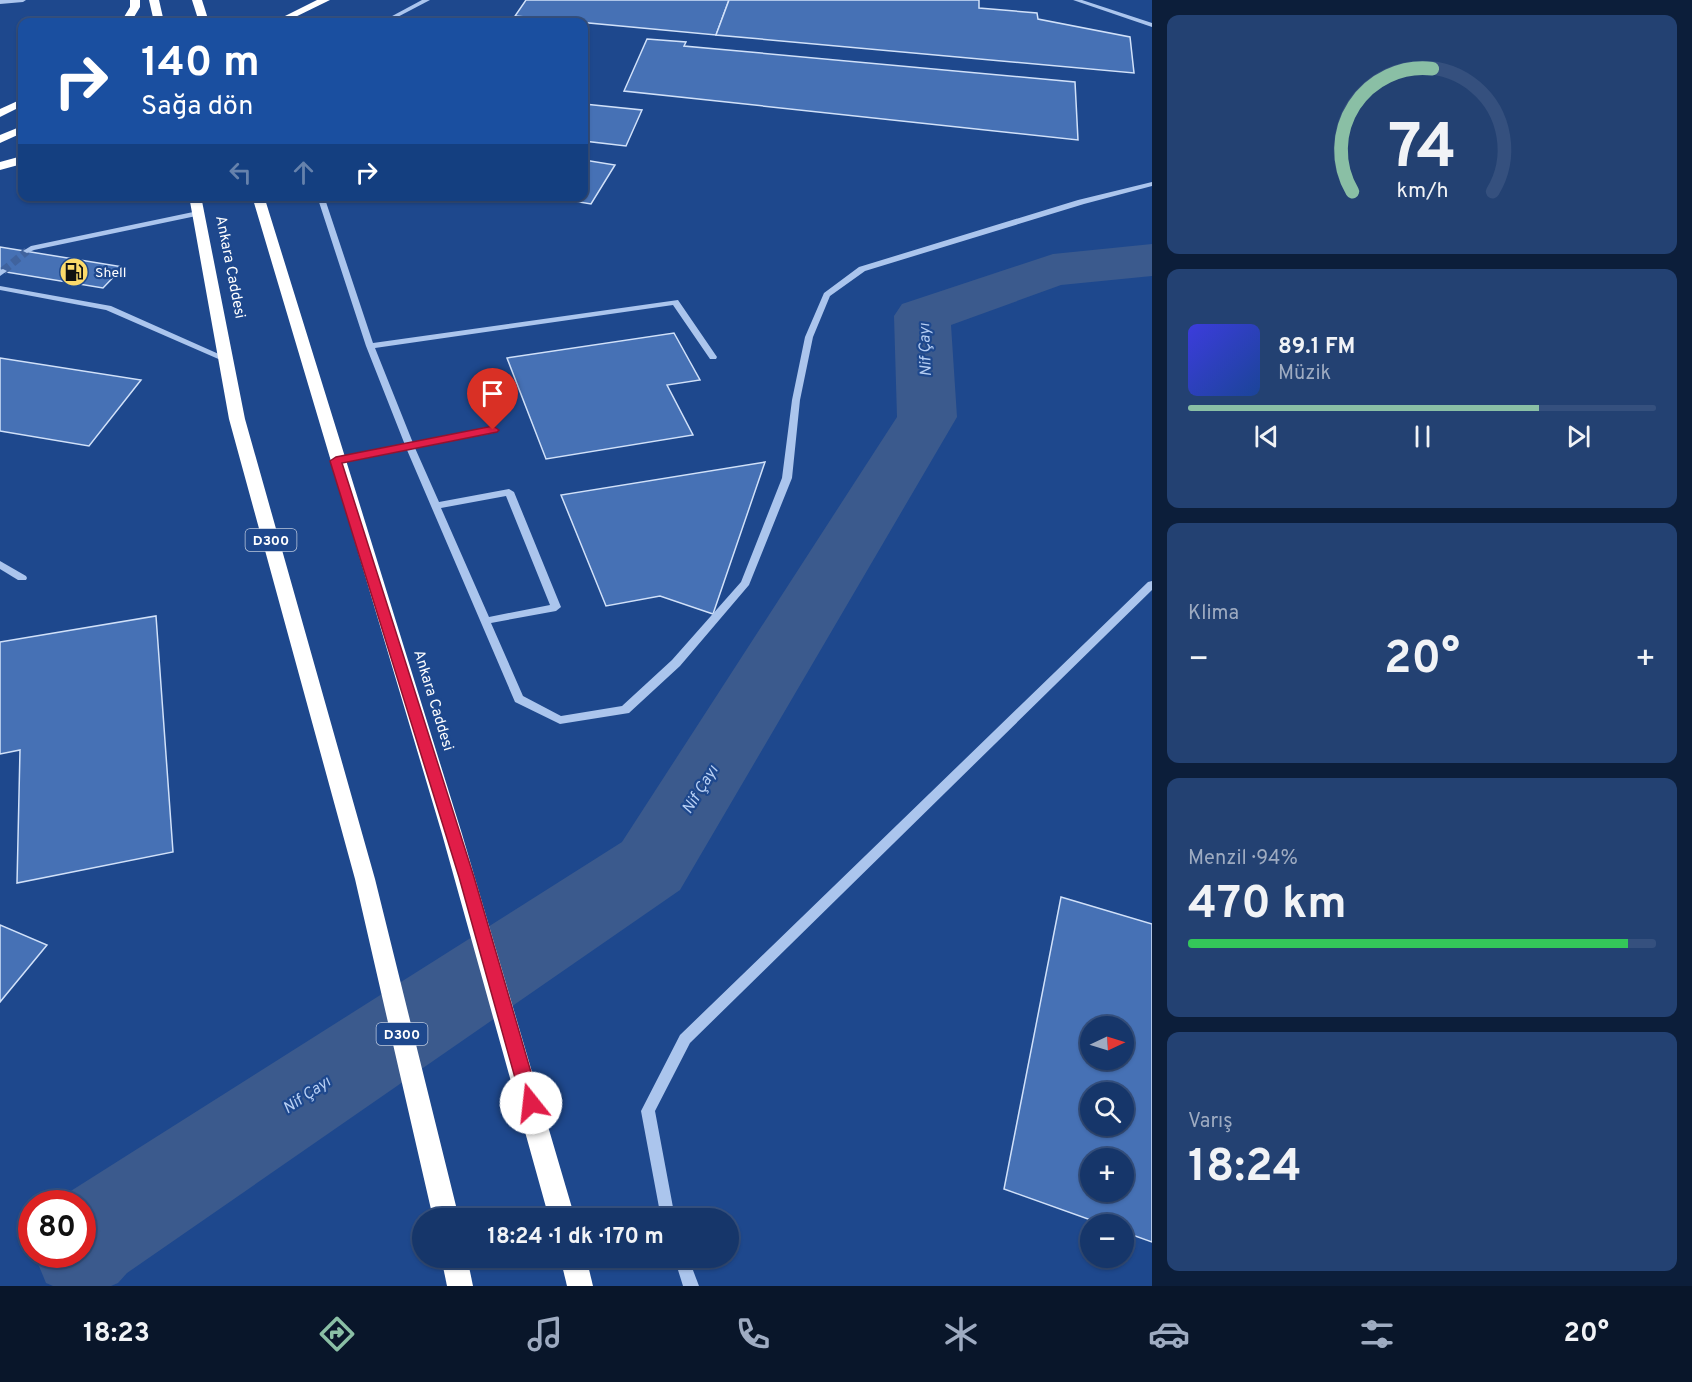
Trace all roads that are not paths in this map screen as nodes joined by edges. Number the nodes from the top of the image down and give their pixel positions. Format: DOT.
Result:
graph roads {
  1 [pos="23,0"];
  2 [pos="135,0"];
  3 [pos="197,0"];
  4 [pos="325,0"];
  5 [pos="427,0"];
  6 [pos="1076,0"];
  7 [pos="0,2"];
  8 [pos="129,18"];
  9 [pos="203,18"];
  10 [pos="287,18"];
  11 [pos="392,18"];
  12 [pos="1152,25"];
  13 [pos="18,104"];
  14 [pos="0,114"];
  15 [pos="18,131"];
  16 [pos="0,139"];
  17 [pos="18,161"];
  18 [pos="0,166"];
  19 [pos="1152,184"];
  20 [pos="259,201"];
  21 [pos="322,201"];
  22 [pos="195,202"];
  23 [pos="27,251"];
  24 [pos="0,288"];
  25 [pos="370,345"];
  26 [pos="712,357"];
  27 [pos="226,359"];
  28 [pos="493,430"];
  29 [pos="410,447"];
  30 [pos="336,461"];
  31 [pos="435,506"];
  32 [pos="0,564"];
  33 [pos="22,578"];
  34 [pos="1152,584"];
  35 [pos="485,621"];
  36 [pos="444,1208"];
  37 [pos="559,1208"];
  38 [pos="666,1208"];
  39 [pos="456,1268"];
  40 [pos="576,1268"];
  41 [pos="685,1268"];
  42 [pos="460,1286"];
  43 [pos="580,1286"];
  44 [pos="691,1286"];
  1 -- 7 [label="street"];
  2 -- 8 [label="highway"];
  3 -- 9 [label="highway"];
  4 -- 10 [label="highway"];
  5 -- 11 [label="street"];
  6 -- 12 [label="street"];
  13 -- 14 [label="highway"];
  15 -- 16 [label="highway"];
  17 -- 18 [label="highway"];
  19 -- 35 [label="street"];
  20 -- 30 [label="highway, Ankara Caddesi"];
  21 -- 25 [label="street"];
  22 -- 23 [label="street"];
  22 -- 27 [label="highway, Ankara Caddesi / D300"];
  24 -- 27 [label="street"];
  25 -- 26 [label="street"];
  25 -- 29 [label="street"];
  27 -- 36 [label="highway, Ankara Caddesi / D300"];
  28 -- 29 [label="street"];
  29 -- 30 [label="street"];
  29 -- 31 [label="street"];
  30 -- 37 [label="highway, Ankara Caddesi"];
  31 -- 35 [label="street"];
  31 -- 35 [label="street"];
  32 -- 33 [label="street"];
  34 -- 38 [label="street"];
  39 -- 42 [label="highway"];
  40 -- 43 [label="highway"];
  41 -- 44 [label="street"];
}
